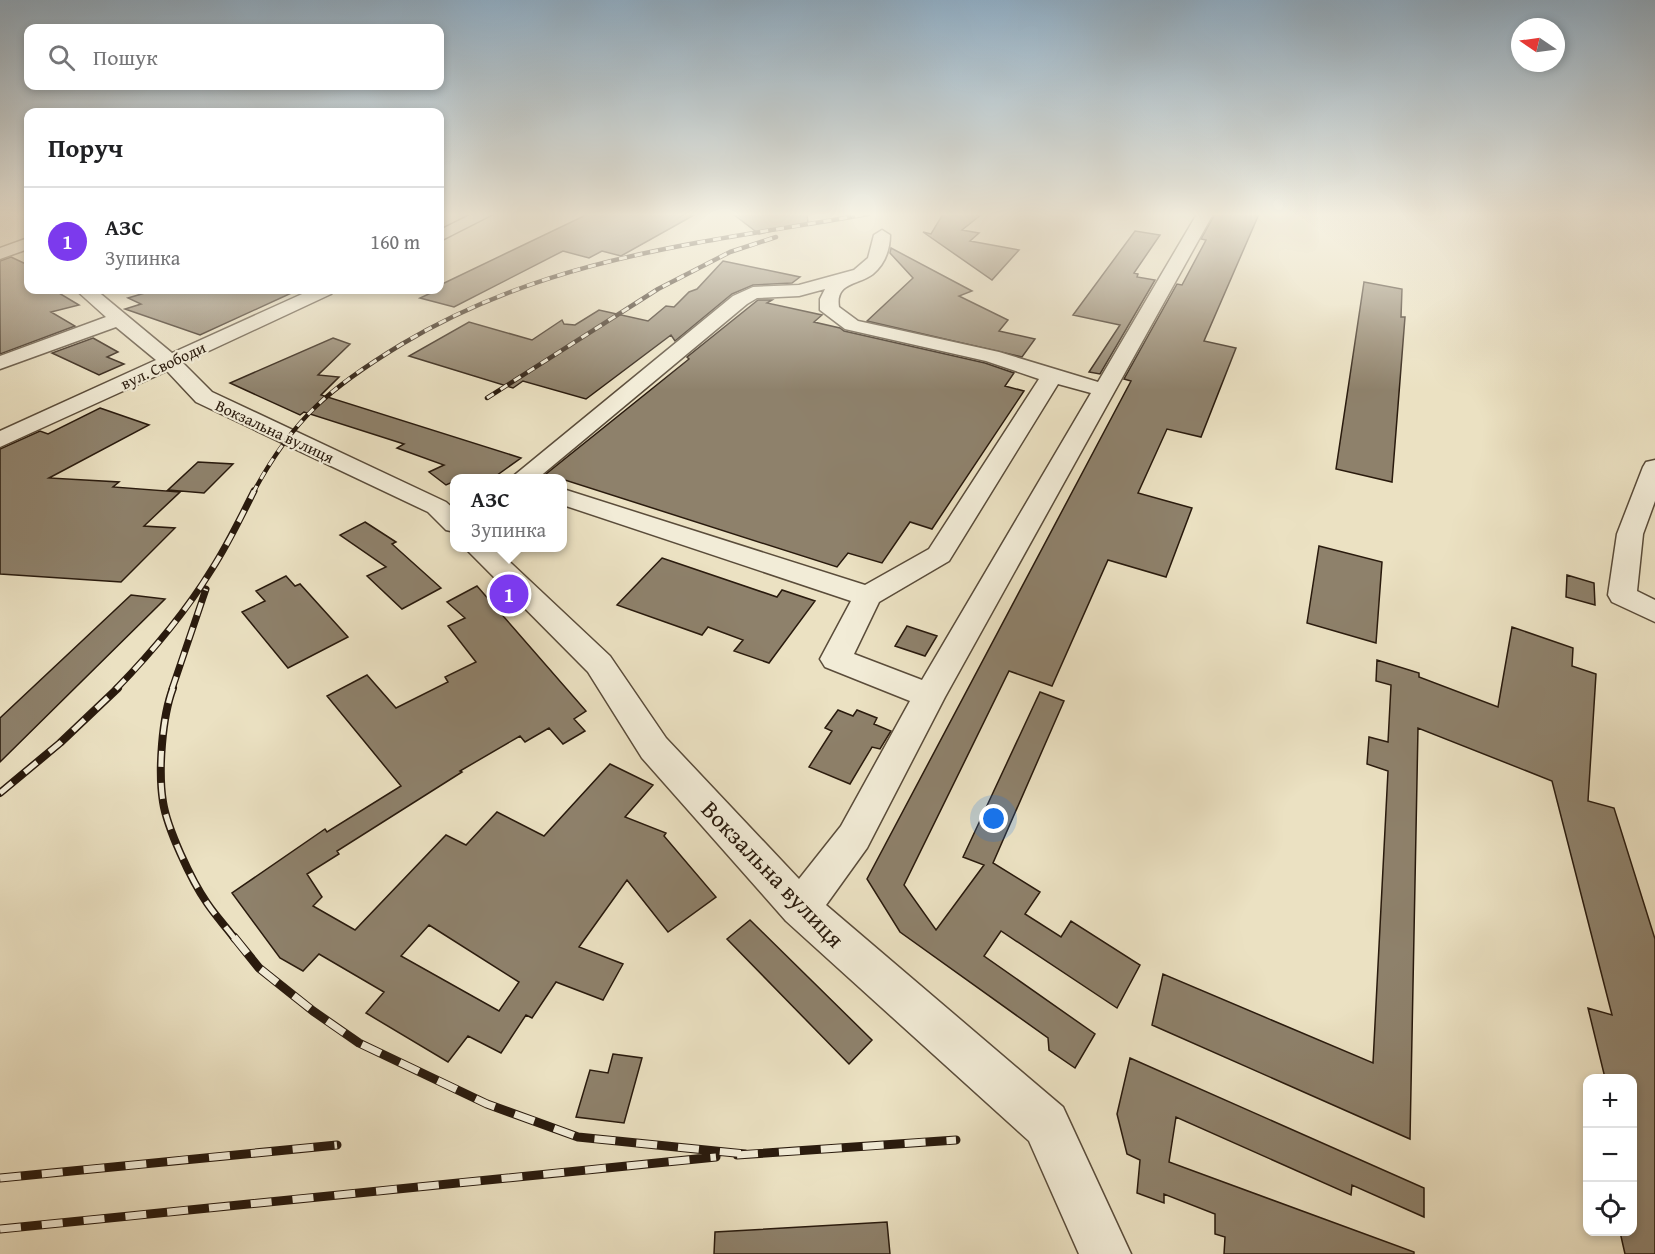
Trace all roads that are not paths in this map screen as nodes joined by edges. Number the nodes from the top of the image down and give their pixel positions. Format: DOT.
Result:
graph roads {
  1 [pos="862,273"];
  2 [pos="1171,273"];
  3 [pos="848,278"];
  4 [pos="90,294"];
  5 [pos="316,294"];
  6 [pos="119,319"];
  7 [pos="170,362"];
  8 [pos="0,363"];
  9 [pos="1052,376"];
  10 [pos="1104,390"];
  11 [pos="0,440"];
  12 [pos="1655,467"];
  13 [pos="528,474"];
  14 [pos="567,498"];
  15 [pos="450,519"];
  16 [pos="483,552"];
  17 [pos="868,596"];
  18 [pos="1655,612"];
  19 [pos="929,696"];
  20 [pos="800,908"];
  21 [pos="1105,1254"];
  1 -- 3 [label="street"];
  2 -- 10 [label="street"];
  3 -- 9 [label="street"];
  3 -- 13 [label="street"];
  4 -- 6 [label="street, Вокзальна вулиця"];
  5 -- 7 [label="street, вул. Свободи"];
  6 -- 7 [label="street, Вокзальна вулиця"];
  6 -- 8 [label="street"];
  7 -- 11 [label="street, вул. Свободи"];
  7 -- 15 [label="street, Вокзальна вулиця"];
  9 -- 10 [label="street"];
  9 -- 17 [label="street"];
  10 -- 19 [label="street"];
  12 -- 18 [label="street"];
  14 -- 17 [label="street"];
  16 -- 20 [label="street, Вокзальна вулиця"];
  17 -- 19 [label="street"];
  19 -- 20 [label="street"];
  20 -- 21 [label="street, Вокзальна вулиця"];
}
